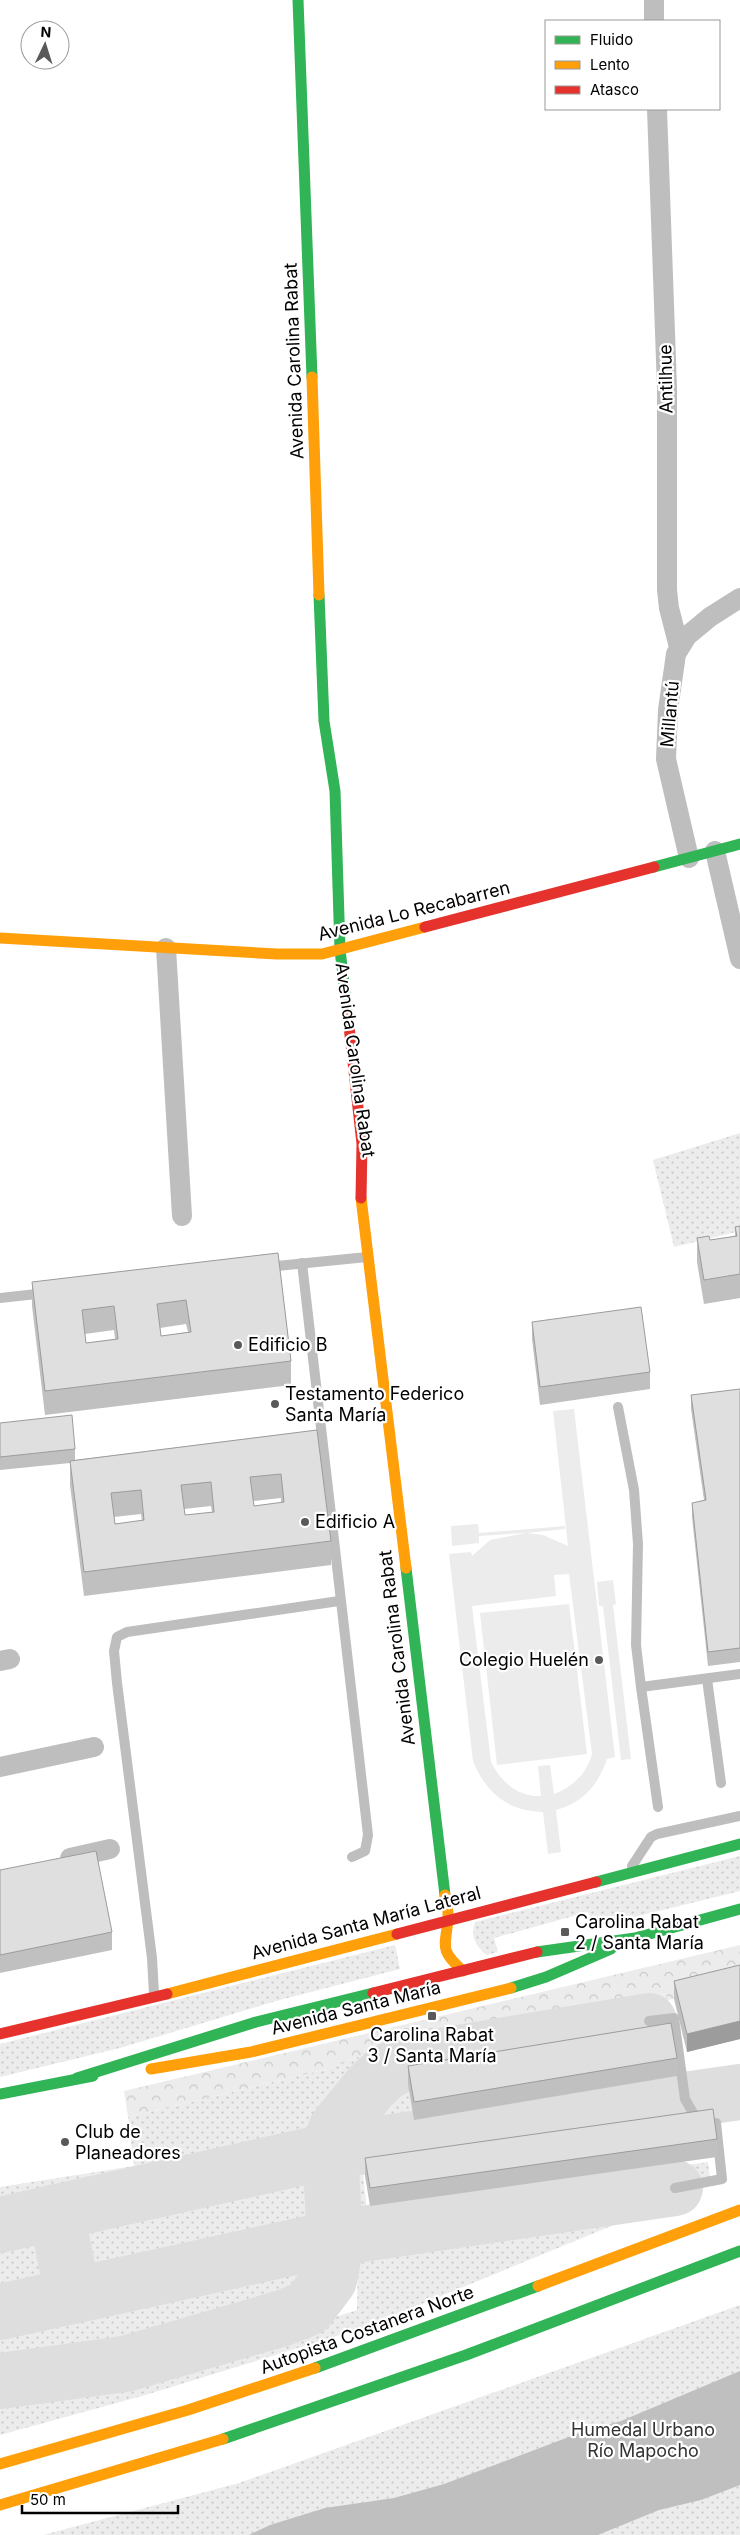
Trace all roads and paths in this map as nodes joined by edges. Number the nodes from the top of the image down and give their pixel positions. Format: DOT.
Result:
graph roads {
  1 [pos="298,0"];
  2 [pos="654,0"];
  3 [pos="654,20"];
  4 [pos="657,110"];
  5 [pos="740,598"];
  6 [pos="679,647"];
  7 [pos="324,721"];
  8 [pos="319,765"];
  9 [pos="740,844"];
  10 [pos="715,851"];
  11 [pos="689,858"];
  12 [pos="0,938"];
  13 [pos="166,948"];
  14 [pos="340,950"];
  15 [pos="740,959"];
  16 [pos="349,1152"];
  17 [pos="361,1194"];
  18 [pos="182,1216"];
  19 [pos="369,1257"];
  20 [pos="302,1263"];
  21 [pos="253,1269"];
  22 [pos="58,1291"];
  23 [pos="0,1298"];
  24 [pos="618,1408"];
  25 [pos="339,1601"];
  26 [pos="740,1674"];
  27 [pos="707,1679"];
  28 [pos="641,1687"];
  29 [pos="94,1746"];
  30 [pos="0,1767"];
  31 [pos="721,1783"];
  32 [pos="658,1807"];
  33 [pos="740,1816"];
  34 [pos="740,1844"];
  35 [pos="110,1849"];
  36 [pos="352,1858"];
  37 [pos="55,1861"];
  38 [pos="627,1873"];
  39 [pos="740,1909"];
  40 [pos="448,1919"];
  41 [pos="461,1932"];
  42 [pos="635,1938"];
  43 [pos="468,1957"];
  44 [pos="466,1985"];
  45 [pos="154,1997"];
  46 [pos="649,2021"];
  47 [pos="0,2034"];
  48 [pos="77,2078"];
  49 [pos="0,2094"];
  50 [pos="675,2188"];
  51 [pos="740,2210"];
  52 [pos="740,2252"];
  53 [pos="0,2464"];
  54 [pos="0,2505"];
  1 -- 7 [label="main road, Avenida Carolina Rabat"];
  2 -- 3 [label="street"];
  4 -- 6 [label="street, Antilhue"];
  5 -- 6 [label="street, Millantú"];
  6 -- 11 [label="street, Millantú"];
  7 -- 8 [label="main road, Avenida Carolina Rabat"];
  7 -- 14 [label="main road, Avenida Carolina Rabat"];
  9 -- 10 [label="main road, Avenida Lo Recabarren"];
  10 -- 11 [label="main road, Avenida Lo Recabarren"];
  10 -- 15 [label="street"];
  11 -- 14 [label="main road, Avenida Lo Recabarren"];
  12 -- 13 [label="main road, Avenida Lo Recabarren"];
  13 -- 14 [label="main road, Avenida Lo Recabarren"];
  13 -- 18 [label="street"];
  14 -- 17 [label="main road, Avenida Carolina Rabat"];
  16 -- 17 [label="main road, Avenida Carolina Rabat"];
  17 -- 19 [label="main road, Avenida Carolina Rabat"];
  19 -- 20 [label="lane"];
  19 -- 40 [label="main road, Avenida Carolina Rabat"];
  20 -- 21 [label="lane"];
  20 -- 25 [label="lane"];
  22 -- 23 [label="lane"];
  24 -- 28 [label="lane"];
  25 -- 36 [label="lane"];
  25 -- 45 [label="lane"];
  26 -- 27 [label="lane"];
  27 -- 28 [label="lane"];
  27 -- 31 [label="lane"];
  28 -- 32 [label="lane"];
  29 -- 30 [label="street"];
  33 -- 38 [label="lane"];
  34 -- 38 [label="main road, Avenida Santa María Lateral"];
  35 -- 37 [label="street"];
  38 -- 40 [label="main road, Avenida Santa María Lateral"];
  39 -- 42 [label="main road, Avenida Santa María"];
  40 -- 41 [label="main road"];
  40 -- 44 [label="main road, Avenida Carolina Rabat"];
  40 -- 45 [label="main road, Avenida Santa María Lateral"];
  42 -- 44 [label="main road, Avenida Santa María"];
  42 -- 44 [label="main road, Avenida Santa María"];
  43 -- 44 [label="main road"];
  44 -- 48 [label="main road, Avenida Santa María"];
  44 -- 48 [label="main road, Avenida Santa María"];
  45 -- 47 [label="main road, Avenida Santa María Lateral"];
  46 -- 50 [label="lane"];
  48 -- 49 [label="main road, Avenida Santa María"];
  51 -- 53 [label="main road, Autopista Costanera Norte"];
  52 -- 54 [label="main road"];
}
